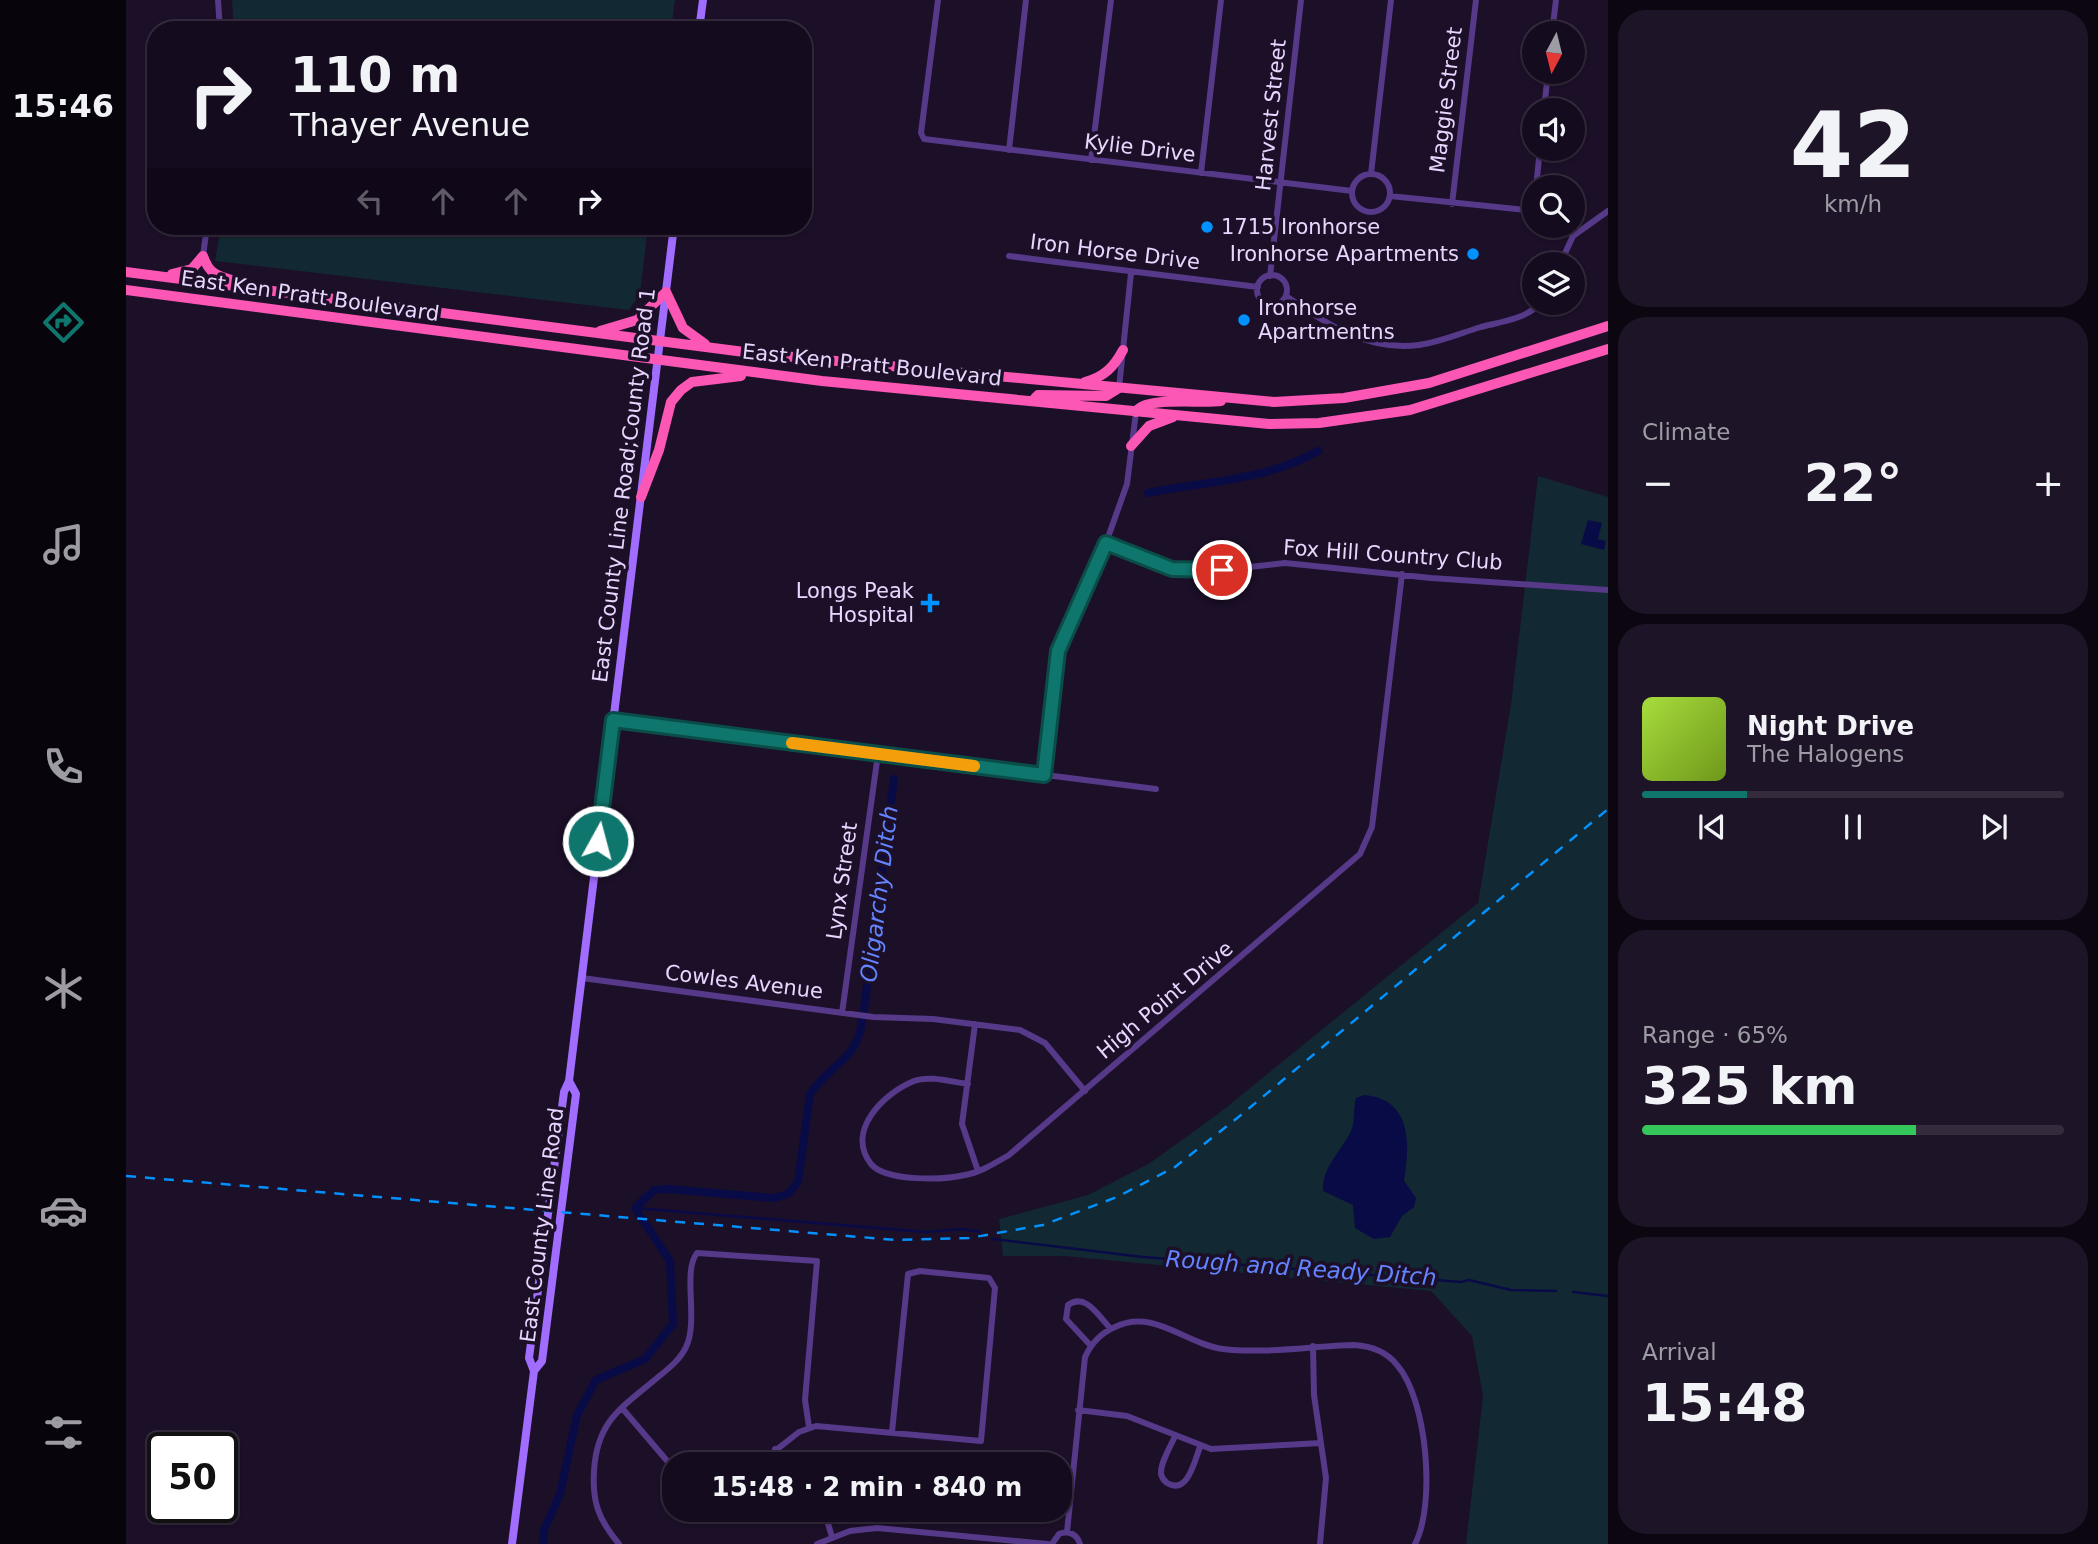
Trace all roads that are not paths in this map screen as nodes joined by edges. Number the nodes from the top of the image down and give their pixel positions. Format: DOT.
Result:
graph roads {
  1 [pos="218,0"];
  2 [pos="703,0"];
  3 [pos="938,0"];
  4 [pos="1026,0"];
  5 [pos="1111,0"];
  6 [pos="1221,0"];
  7 [pos="1301,0"];
  8 [pos="1391,0"];
  9 [pos="1476,0"];
  10 [pos="1556,0"];
  11 [pos="219,21"];
  12 [pos="700,21"];
  13 [pos="1553,21"];
  14 [pos="1009,150"];
  15 [pos="1091,160"];
  16 [pos="1201,173"];
  17 [pos="1371,174"];
  18 [pos="1281,182"];
  19 [pos="1352,191"];
  20 [pos="1390,195"];
  21 [pos="1452,204"];
  22 [pos="1522,210"];
  23 [pos="1608,211"];
  24 [pos="1585,227"];
  25 [pos="206,235"];
  26 [pos="673,235"];
  27 [pos="203,256"];
  28 [pos="1009,256"];
  29 [pos="208,269"];
  30 [pos="126,271"];
  31 [pos="1131,273"];
  32 [pos="1270,276"];
  33 [pos="201,281"];
  34 [pos="1258,287"];
  35 [pos="126,288"];
  36 [pos="666,292"];
  37 [pos="283,293"];
  38 [pos="1286,296"];
  39 [pos="1522,315"];
  40 [pos="1608,326"];
  41 [pos="586,332"];
  42 [pos="660,342"];
  43 [pos="711,348"];
  44 [pos="1608,349"];
  45 [pos="1123,350"];
  46 [pos="657,362"];
  47 [pos="765,374"];
  48 [pos="1079,384"];
  49 [pos="1119,388"];
  50 [pos="1231,399"];
  51 [pos="1033,401"];
  52 [pos="1136,412"];
  53 [pos="1178,416"];
  54 [pos="1131,446"];
  55 [pos="641,497"];
  56 [pos="1106,543"];
  57 [pos="1402,574"];
  58 [pos="1608,590"];
  59 [pos="613,720"];
  60 [pos="878,754"];
  61 [pos="1044,775"];
  62 [pos="1156,789"];
  63 [pos="582,978"];
  64 [pos="842,1013"];
  65 [pos="975,1024"];
  66 [pos="968,1084"];
  67 [pos="1085,1091"];
  68 [pos="978,1171"];
  69 [pos="1111,1329"];
  70 [pos="1091,1346"];
  71 [pos="1313,1346"];
  72 [pos="622,1408"];
  73 [pos="1078,1410"];
  74 [pos="809,1427"];
  75 [pos="892,1432"];
  76 [pos="1175,1436"];
  77 [pos="1321,1444"];
  78 [pos="1200,1447"];
  79 [pos="775,1449"];
  80 [pos="772,1452"];
  81 [pos="777,1452"];
  82 [pos="662,1455"];
  83 [pos="828,1522"];
  84 [pos="1067,1532"];
  85 [pos="832,1537"];
  86 [pos="512,1544"];
  87 [pos="619,1544"];
  88 [pos="817,1544"];
  89 [pos="1050,1544"];
  90 [pos="1080,1544"];
  91 [pos="1320,1544"];
  92 [pos="1415,1544"];
  1 -- 11 [label="street"];
  2 -- 12 [label="main road"];
  3 -- 14 [label="street, Kylie Drive"];
  4 -- 14 [label="street"];
  5 -- 15 [label="street"];
  6 -- 16 [label="street"];
  7 -- 18 [label="street, Harvest Street"];
  8 -- 17 [label="street"];
  9 -- 21 [label="street, Maggie Street"];
  10 -- 13 [label="street"];
  14 -- 15 [label="street, Kylie Drive"];
  15 -- 16 [label="street, Kylie Drive"];
  16 -- 18 [label="street, Kylie Drive"];
  17 -- 19 [label="street"];
  17 -- 20 [label="street"];
  18 -- 19 [label="street, Kylie Drive"];
  18 -- 32 [label="street, Harvest Street"];
  19 -- 20 [label="street"];
  20 -- 21 [label="street"];
  21 -- 22 [label="street"];
  23 -- 24 [label="street"];
  25 -- 27 [label="street"];
  26 -- 36 [label="main road, East County Line Road;County Road 1"];
  27 -- 29 [label="highway"];
  27 -- 30 [label="highway"];
  28 -- 31 [label="street, Iron Horse Drive"];
  29 -- 33 [label="highway"];
  29 -- 37 [label="highway"];
  30 -- 33 [label="highway, East Ken Pratt Boulevard"];
  31 -- 34 [label="street, Iron Horse Drive"];
  31 -- 45 [label="street"];
  32 -- 34 [label="street"];
  32 -- 38 [label="street"];
  33 -- 35 [label="highway"];
  33 -- 37 [label="highway, East Ken Pratt Boulevard"];
  34 -- 38 [label="street"];
  35 -- 46 [label="highway, East Ken Pratt Boulevard"];
  36 -- 41 [label="highway"];
  36 -- 42 [label="main road, East County Line Road;County Road 1"];
  36 -- 43 [label="highway"];
  37 -- 41 [label="highway, East Ken Pratt Boulevard"];
  38 -- 39 [label="street"];
  40 -- 50 [label="highway, East Ken Pratt Boulevard"];
  41 -- 42 [label="highway, East Ken Pratt Boulevard"];
  42 -- 43 [label="highway, East Ken Pratt Boulevard"];
  42 -- 46 [label="main road, East County Line Road;County Road 1"];
  43 -- 48 [label="highway, East Ken Pratt Boulevard"];
  44 -- 53 [label="highway, East Ken Pratt Boulevard"];
  45 -- 48 [label="highway"];
  45 -- 49 [label="street"];
  46 -- 47 [label="highway, East Ken Pratt Boulevard"];
  46 -- 55 [label="main road, East County Line Road;County Road 1"];
  47 -- 51 [label="highway, East Ken Pratt Boulevard"];
  47 -- 55 [label="highway"];
  48 -- 49 [label="highway, East Ken Pratt Boulevard"];
  49 -- 50 [label="highway, East Ken Pratt Boulevard"];
  49 -- 51 [label="highway"];
  50 -- 52 [label="highway"];
  51 -- 52 [label="highway, East Ken Pratt Boulevard"];
  52 -- 53 [label="highway, East Ken Pratt Boulevard"];
  52 -- 54 [label="street"];
  53 -- 54 [label="highway"];
  54 -- 56 [label="street"];
  55 -- 59 [label="main road, East County Line Road;County Road 1"];
  56 -- 57 [label="street, Fox Hill Country Club"];
  56 -- 61 [label="street"];
  57 -- 58 [label="street, Fox Hill Country Club"];
  57 -- 67 [label="street, High Point Drive"];
  59 -- 60 [label="street"];
  59 -- 63 [label="main road, East County Line Road;County Road 1"];
  60 -- 61 [label="street"];
  60 -- 64 [label="street, Lynx Street"];
  61 -- 62 [label="street"];
  63 -- 64 [label="street, Cowles Avenue"];
  63 -- 86 [label="main road, East County Line Road;County Road 1"];
  64 -- 65 [label="street, Cowles Avenue"];
  65 -- 66 [label="street"];
  65 -- 67 [label="street, Cowles Avenue"];
  66 -- 68 [label="street"];
  66 -- 68 [label="street, High Point Drive"];
  67 -- 68 [label="street, High Point Drive"];
  69 -- 70 [label="street"];
  69 -- 70 [label="street"];
  69 -- 71 [label="street"];
  70 -- 73 [label="street"];
  71 -- 77 [label="street"];
  71 -- 92 [label="street"];
  72 -- 74 [label="street"];
  72 -- 82 [label="street"];
  72 -- 87 [label="street"];
  73 -- 76 [label="street"];
  73 -- 84 [label="street"];
  74 -- 75 [label="street"];
  74 -- 79 [label="street"];
  75 -- 75 [label="street"];
  76 -- 78 [label="street"];
  76 -- 78 [label="street"];
  77 -- 78 [label="street"];
  77 -- 91 [label="street"];
  79 -- 80 [label="street"];
  79 -- 81 [label="street"];
  83 -- 85 [label="street"];
  84 -- 89 [label="street"];
  84 -- 90 [label="street"];
  85 -- 88 [label="street"];
  85 -- 89 [label="street"];
}
